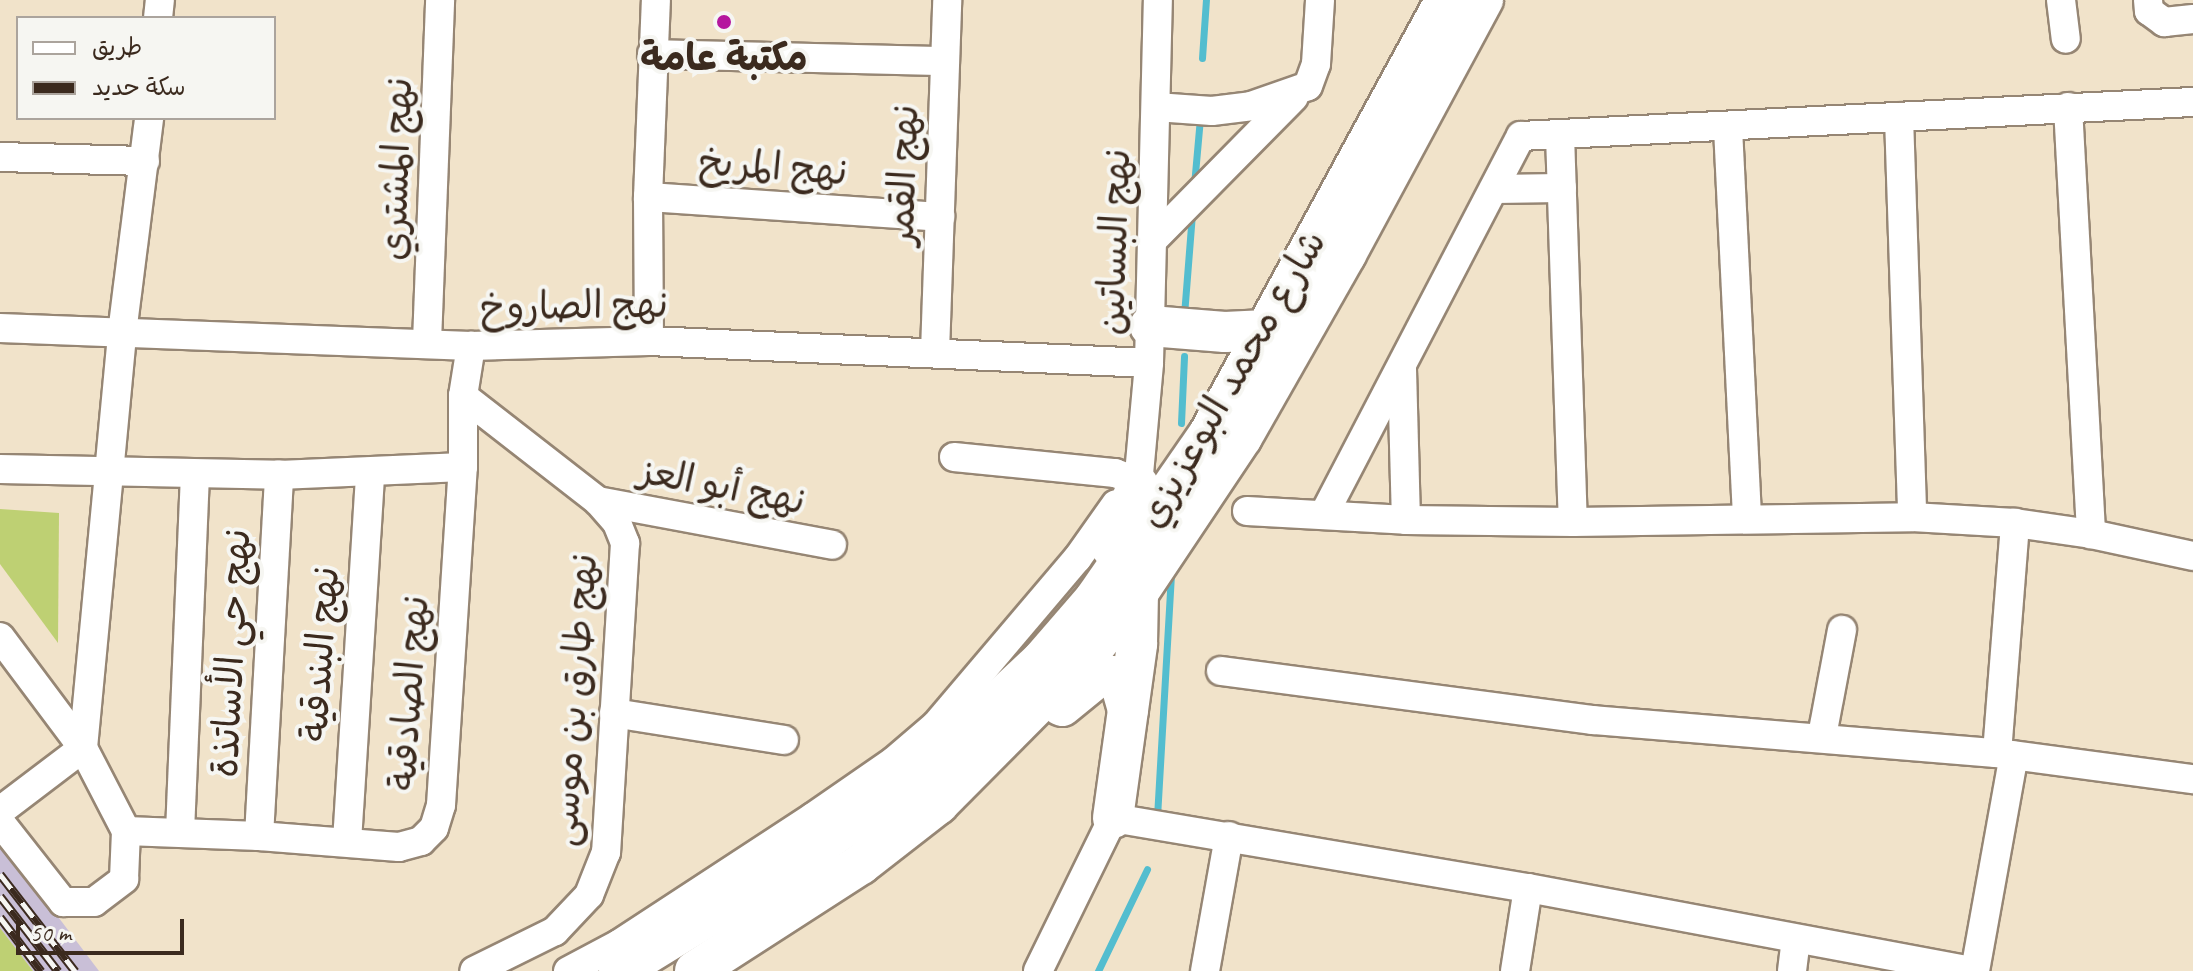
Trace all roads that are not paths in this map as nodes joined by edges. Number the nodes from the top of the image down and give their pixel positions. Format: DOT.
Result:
graph roads {
  1 [pos="440,0"];
  2 [pos="656,0"];
  3 [pos="947,0"];
  4 [pos="1158,0"];
  5 [pos="1320,0"];
  6 [pos="1446,0"];
  7 [pos="1483,0"];
  8 [pos="2061,0"];
  9 [pos="2148,0"];
  10 [pos="2193,19"];
  11 [pos="2066,39"];
  12 [pos="652,54"];
  13 [pos="945,61"];
  14 [pos="1304,88"];
  15 [pos="2193,102"];
  16 [pos="1156,107"];
  17 [pos="2068,107"];
  18 [pos="1899,117"];
  19 [pos="149,120"];
  20 [pos="1728,128"];
  21 [pos="1560,135"];
  22 [pos="0,157"];
  23 [pos="145,161"];
  24 [pos="1562,188"];
  25 [pos="1494,189"];
  26 [pos="648,197"];
  27 [pos="940,217"];
  28 [pos="1154,239"];
  29 [pos="0,328"];
  30 [pos="1266,330"];
  31 [pos="122,333"];
  32 [pos="649,341"];
  33 [pos="427,342"];
  34 [pos="1149,345"];
  35 [pos="471,346"];
  36 [pos="935,352"];
  37 [pos="1402,368"];
  38 [pos="463,396"];
  39 [pos="954,457"];
  40 [pos="463,467"];
  41 [pos="0,469"];
  42 [pos="370,472"];
  43 [pos="109,473"];
  44 [pos="195,474"];
  45 [pos="279,475"];
  46 [pos="1137,479"];
  47 [pos="598,501"];
  48 [pos="1247,511"];
  49 [pos="1324,514"];
  50 [pos="1747,517"];
  51 [pos="1912,517"];
  52 [pos="1406,520"];
  53 [pos="1573,522"];
  54 [pos="2015,523"];
  55 [pos="2091,534"];
  56 [pos="832,545"];
  57 [pos="2193,556"];
  58 [pos="1138,593"];
  59 [pos="1842,630"];
  60 [pos="0,637"];
  61 [pos="1042,660"];
  62 [pos="1221,671"];
  63 [pos="1128,710"];
  64 [pos="614,713"];
  65 [pos="1822,736"];
  66 [pos="784,740"];
  67 [pos="83,748"];
  68 [pos="2005,754"];
  69 [pos="2193,779"];
  70 [pos="938,804"];
  71 [pos="0,811"];
  72 [pos="1113,818"];
  73 [pos="0,822"];
  74 [pos="126,831"];
  75 [pos="180,832"];
  76 [pos="259,836"];
  77 [pos="1229,836"];
  78 [pos="347,842"];
  79 [pos="1528,888"];
  80 [pos="1796,939"];
  81 [pos="474,971"];
  82 [pos="568,971"];
  83 [pos="619,971"];
  84 [pos="695,971"];
  85 [pos="1038,971"];
  86 [pos="1205,971"];
  87 [pos="1515,971"];
  88 [pos="1792,971"];
  89 [pos="1973,971"];
  1 -- 33 [label="street, نهج المشتري"];
  2 -- 12 [label="street"];
  3 -- 13 [label="street, نهج القمر"];
  4 -- 16 [label="street, نهج البساتين"];
  5 -- 14 [label="street"];
  6 -- 30 [label="highway, شارع محمد البوعزيزي"];
  7 -- 58 [label="highway, شارع محمد البوعزيزي"];
  8 -- 11 [label="street"];
  9 -- 10 [label="street"];
  12 -- 13 [label="street"];
  12 -- 26 [label="street"];
  13 -- 27 [label="street, نهج القمر"];
  14 -- 16 [label="street"];
  14 -- 28 [label="street"];
  15 -- 17 [label="street"];
  16 -- 28 [label="street, نهج البساتين"];
  17 -- 18 [label="street"];
  17 -- 55 [label="street"];
  18 -- 20 [label="street"];
  18 -- 51 [label="street"];
  19 -- 23 [label="street"];
  20 -- 21 [label="street"];
  20 -- 50 [label="street"];
  21 -- 24 [label="street"];
  21 -- 25 [label="street"];
  22 -- 23 [label="street"];
  23 -- 31 [label="street"];
  24 -- 25 [label="street"];
  24 -- 53 [label="street"];
  25 -- 37 [label="street"];
  26 -- 27 [label="street, نهج المريخ"];
  26 -- 32 [label="street"];
  27 -- 36 [label="street, نهج القمر"];
  28 -- 34 [label="street, نهج البساتين"];
  29 -- 31 [label="street, نهج الصاروخ"];
  30 -- 34 [label="highway"];
  30 -- 61 [label="highway, شارع محمد البوعزيزي"];
  31 -- 33 [label="street, نهج الصاروخ"];
  31 -- 43 [label="street"];
  32 -- 35 [label="street, نهج الصاروخ"];
  32 -- 36 [label="street, نهج الصاروخ"];
  33 -- 35 [label="street, نهج الصاروخ"];
  34 -- 36 [label="street, نهج الصاروخ"];
  34 -- 46 [label="street, نهج البساتين"];
  35 -- 38 [label="street, نهج الصادقية"];
  37 -- 49 [label="street"];
  37 -- 52 [label="street"];
  38 -- 40 [label="street, نهج الصادقية"];
  38 -- 47 [label="street, نهج طارق بن موسى"];
  39 -- 46 [label="street"];
  40 -- 42 [label="street"];
  40 -- 78 [label="street, نهج الصادقية"];
  41 -- 43 [label="street"];
  42 -- 45 [label="street"];
  42 -- 78 [label="street, نهج البندقية"];
  43 -- 44 [label="street"];
  43 -- 67 [label="street"];
  44 -- 45 [label="street"];
  44 -- 75 [label="street"];
  45 -- 76 [label="street, نهج حي الأساتذة"];
  46 -- 61 [label="highway"];
  46 -- 82 [label="street"];
  47 -- 56 [label="street, نهج أبو العز"];
  47 -- 64 [label="street, نهج طارق بن موسى"];
  48 -- 49 [label="street"];
  49 -- 52 [label="street"];
  50 -- 51 [label="street"];
  50 -- 53 [label="street"];
  51 -- 54 [label="street"];
  52 -- 53 [label="street"];
  54 -- 55 [label="street"];
  54 -- 68 [label="street"];
  55 -- 57 [label="street"];
  58 -- 63 [label="highway"];
  58 -- 70 [label="highway, شارع محمد البوعزيزي"];
  59 -- 65 [label="street"];
  60 -- 67 [label="street"];
  61 -- 83 [label="highway, شارع محمد البوعزيزي"];
  62 -- 65 [label="street"];
  63 -- 70 [label="highway"];
  63 -- 72 [label="highway"];
  64 -- 66 [label="street"];
  64 -- 81 [label="street, نهج طارق بن موسى"];
  65 -- 68 [label="street"];
  67 -- 71 [label="street"];
  67 -- 74 [label="street"];
  68 -- 69 [label="street"];
  68 -- 89 [label="street"];
  70 -- 84 [label="highway, شارع محمد البوعزيزي"];
  72 -- 77 [label="street"];
  72 -- 85 [label="street"];
  73 -- 74 [label="street"];
  74 -- 75 [label="street, نهج الصادقية"];
  75 -- 76 [label="street, نهج الصادقية"];
  76 -- 78 [label="street, نهج الصادقية"];
  77 -- 79 [label="street"];
  77 -- 86 [label="street"];
  79 -- 80 [label="street"];
  79 -- 87 [label="street"];
  80 -- 88 [label="street"];
  80 -- 89 [label="street"];
}
